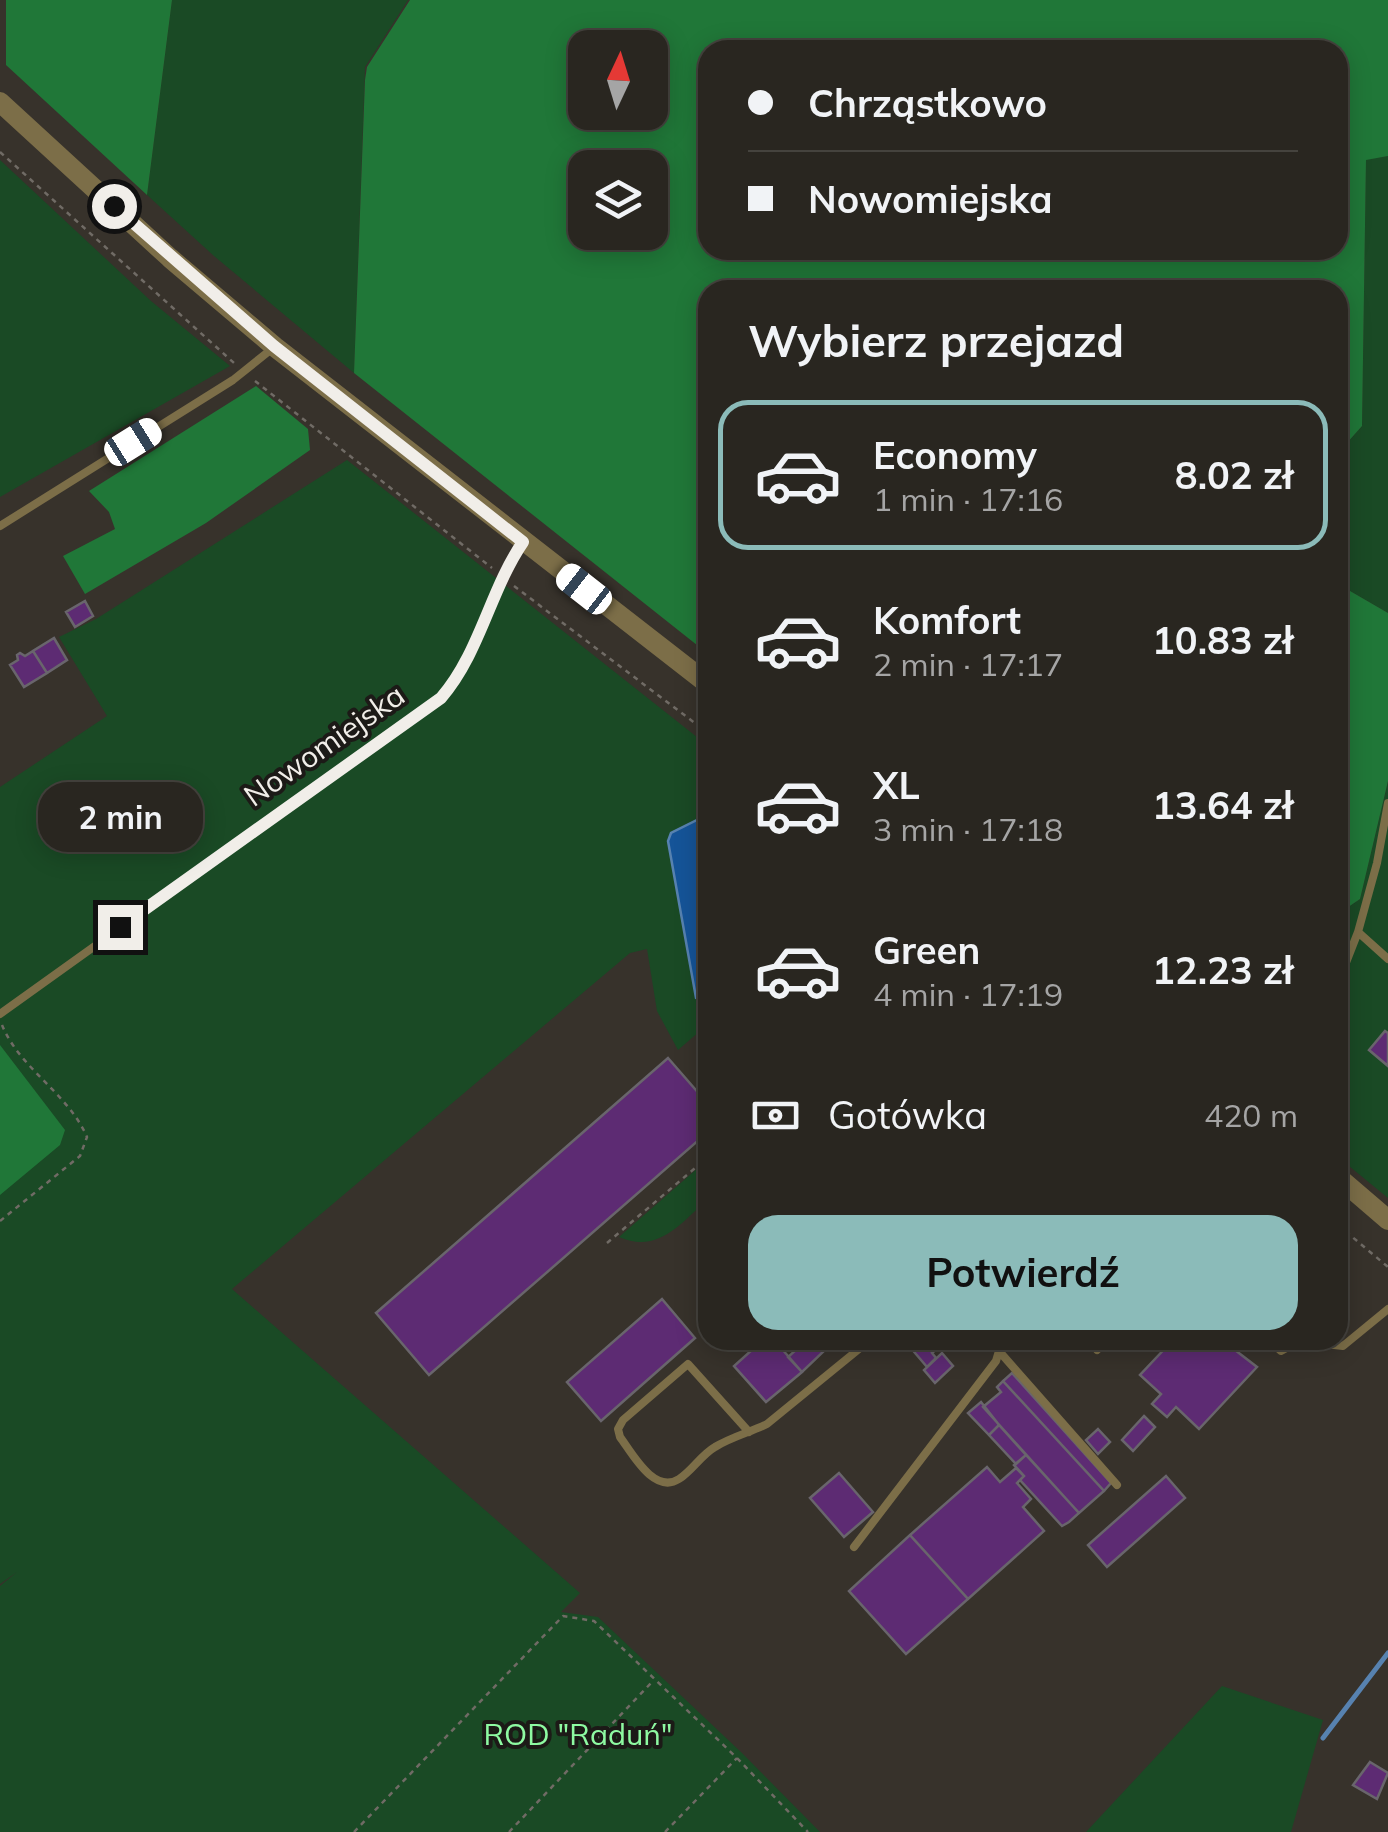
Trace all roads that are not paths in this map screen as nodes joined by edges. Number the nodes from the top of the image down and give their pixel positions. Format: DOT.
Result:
graph roads {
  1 [pos="0,102"];
  2 [pos="274,346"];
  3 [pos="0,526"];
  4 [pos="523,542"];
  5 [pos="698,676"];
  6 [pos="1388,803"];
  7 [pos="1358,932"];
  8 [pos="1348,957"];
  9 [pos="1388,960"];
  10 [pos="0,1016"];
  11 [pos="1348,1186"];
  12 [pos="1388,1220"];
  13 [pos="1388,1310"];
  14 [pos="1348,1342"];
  15 [pos="858,1350"];
  16 [pos="999,1351"];
  17 [pos="749,1432"];
  18 [pos="1117,1485"];
  19 [pos="854,1547"];
  1 -- 2 [label="street"];
  2 -- 3 [label="lane"];
  2 -- 4 [label="street"];
  4 -- 5 [label="street"];
  4 -- 10 [label="lane, Nowomiejska"];
  6 -- 7 [label="lane"];
  7 -- 8 [label="lane"];
  7 -- 9 [label="lane"];
  11 -- 12 [label="street"];
  13 -- 14 [label="lane"];
  15 -- 17 [label="lane"];
  16 -- 18 [label="lane"];
  16 -- 19 [label="lane"];
  17 -- 17 [label="lane"];
}
